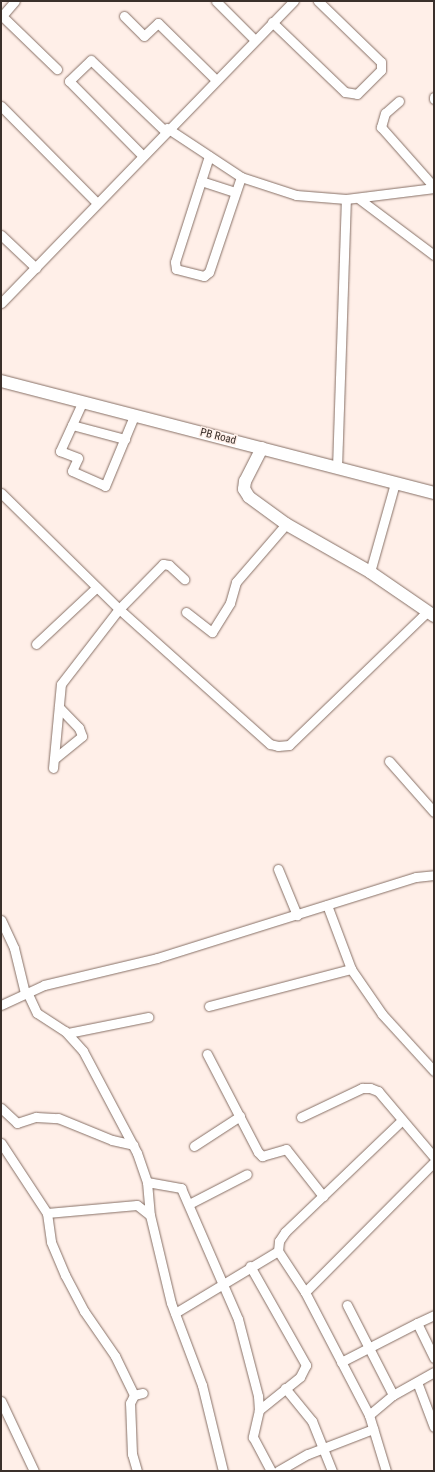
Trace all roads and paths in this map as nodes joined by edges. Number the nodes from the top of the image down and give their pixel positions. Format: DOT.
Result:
graph roads {
  1 [pos="15,1"];
  2 [pos="216,1"];
  3 [pos="294,1"];
  4 [pos="318,1"];
  5 [pos="1,16"];
  6 [pos="124,16"];
  7 [pos="272,22"];
  8 [pos="255,40"];
  9 [pos="57,69"];
  10 [pos="216,80"];
  11 [pos="399,101"];
  12 [pos="1,106"];
  13 [pos="166,130"];
  14 [pos="142,155"];
  15 [pos="210,156"];
  16 [pos="241,177"];
  17 [pos="201,181"];
  18 [pos="434,187"];
  19 [pos="235,192"];
  20 [pos="358,198"];
  21 [pos="346,199"];
  22 [pos="97,203"];
  23 [pos="1,235"];
  24 [pos="434,255"];
  25 [pos="36,268"];
  26 [pos="1,303"];
  27 [pos="1,381"];
  28 [pos="82,403"];
  29 [pos="134,416"];
  30 [pos="72,425"];
  31 [pos="125,439"];
  32 [pos="262,448"];
  33 [pos="337,468"];
  34 [pos="395,483"];
  35 [pos="1,493"];
  36 [pos="434,493"];
  37 [pos="286,524"];
  38 [pos="370,572"];
  39 [pos="184,578"];
  40 [pos="97,587"];
  41 [pos="119,609"];
  42 [pos="186,612"];
  43 [pos="431,614"];
  44 [pos="36,644"];
  45 [pos="59,707"];
  46 [pos="54,759"];
  47 [pos="389,761"];
  48 [pos="53,768"];
  49 [pos="434,812"];
  50 [pos="278,869"];
  51 [pos="434,875"];
  52 [pos="327,905"];
  53 [pos="296,915"];
  54 [pos="1,920"];
  55 [pos="4,930"];
  56 [pos="351,969"];
  57 [pos="26,993"];
  58 [pos="1,1005"];
  59 [pos="209,1006"];
  60 [pos="148,1017"];
  61 [pos="68,1033"];
  62 [pos="207,1054"];
  63 [pos="434,1071"];
  64 [pos="1,1108"];
  65 [pos="240,1116"];
  66 [pos="301,1117"];
  67 [pos="402,1120"];
  68 [pos="1,1143"];
  69 [pos="133,1145"];
  70 [pos="194,1146"];
  71 [pos="434,1158"];
  72 [pos="434,1162"];
  73 [pos="247,1174"];
  74 [pos="147,1182"];
  75 [pos="323,1196"];
  76 [pos="189,1204"];
  77 [pos="47,1214"];
  78 [pos="150,1215"];
  79 [pos="278,1250"];
  80 [pos="250,1266"];
  81 [pos="221,1283"];
  82 [pos="305,1292"];
  83 [pos="347,1305"];
  84 [pos="175,1313"];
  85 [pos="434,1315"];
  86 [pos="416,1323"];
  87 [pos="369,1346"];
  88 [pos="434,1358"];
  89 [pos="341,1362"];
  90 [pos="434,1372"];
  91 [pos="417,1382"];
  92 [pos="285,1388"];
  93 [pos="393,1395"];
  94 [pos="1,1401"];
  95 [pos="259,1410"];
  96 [pos="369,1415"];
  97 [pos="434,1427"];
  98 [pos="373,1429"];
  99 [pos="324,1447"];
  100 [pos="34,1471"];
  101 [pos="137,1471"];
  102 [pos="223,1471"];
  103 [pos="271,1471"];
  104 [pos="278,1471"];
  105 [pos="332,1471"];
  106 [pos="386,1471"];
  1 -- 5 [label="street"];
  2 -- 8 [label="street"];
  3 -- 7 [label="street"];
  4 -- 7 [label="street"];
  5 -- 9 [label="street"];
  6 -- 10 [label="street"];
  7 -- 8 [label="street"];
  8 -- 10 [label="street"];
  10 -- 13 [label="street"];
  11 -- 18 [label="street"];
  12 -- 22 [label="street"];
  13 -- 14 [label="street"];
  13 -- 14 [label="street"];
  13 -- 15 [label="street"];
  14 -- 22 [label="street"];
  15 -- 16 [label="street"];
  15 -- 17 [label="street"];
  16 -- 19 [label="street"];
  16 -- 21 [label="street"];
  17 -- 19 [label="street"];
  17 -- 19 [label="street"];
  18 -- 20 [label="street"];
  20 -- 21 [label="street"];
  20 -- 24 [label="street"];
  21 -- 33 [label="street"];
  22 -- 25 [label="street"];
  23 -- 25 [label="street"];
  25 -- 26 [label="street"];
  27 -- 28 [label="street, PB Road"];
  28 -- 29 [label="street, PB Road"];
  28 -- 30 [label="street"];
  29 -- 31 [label="street"];
  29 -- 32 [label="street, PB Road"];
  30 -- 31 [label="street"];
  30 -- 31 [label="street"];
  32 -- 33 [label="street, PB Road"];
  32 -- 37 [label="street"];
  33 -- 34 [label="street, PB Road"];
  34 -- 36 [label="street, PB Road"];
  34 -- 38 [label="street"];
  35 -- 40 [label="street"];
  37 -- 38 [label="street"];
  37 -- 42 [label="street"];
  38 -- 43 [label="street"];
  39 -- 41 [label="street"];
  40 -- 41 [label="street"];
  40 -- 44 [label="street"];
  41 -- 43 [label="street"];
  41 -- 45 [label="street"];
  45 -- 46 [label="street"];
  45 -- 46 [label="street"];
  46 -- 48 [label="street"];
  47 -- 49 [label="street"];
  50 -- 53 [label="street"];
  51 -- 52 [label="street"];
  52 -- 53 [label="street"];
  52 -- 56 [label="street"];
  53 -- 57 [label="street"];
  54 -- 55 [label="street"];
  55 -- 57 [label="street"];
  56 -- 59 [label="street"];
  56 -- 63 [label="street"];
  57 -- 58 [label="street"];
  57 -- 61 [label="street"];
  60 -- 61 [label="street"];
  61 -- 69 [label="street"];
  62 -- 65 [label="street"];
  64 -- 69 [label="street"];
  65 -- 70 [label="street"];
  65 -- 75 [label="street"];
  66 -- 67 [label="street"];
  67 -- 71 [label="street"];
  67 -- 75 [label="street"];
  68 -- 77 [label="street"];
  69 -- 74 [label="street"];
  72 -- 82 [label="street"];
  73 -- 76 [label="street"];
  74 -- 76 [label="street"];
  74 -- 78 [label="street"];
  75 -- 79 [label="street"];
  76 -- 81 [label="street"];
  77 -- 78 [label="street"];
  77 -- 101 [label="street"];
  78 -- 84 [label="street"];
  79 -- 80 [label="street"];
  79 -- 82 [label="street"];
  80 -- 81 [label="street"];
  80 -- 92 [label="street"];
  81 -- 84 [label="street"];
  81 -- 95 [label="street"];
  82 -- 89 [label="street"];
  83 -- 87 [label="street"];
  84 -- 102 [label="street"];
  85 -- 86 [label="street"];
  86 -- 87 [label="street"];
  86 -- 88 [label="street"];
  87 -- 89 [label="street"];
  87 -- 93 [label="street"];
  89 -- 96 [label="street"];
  90 -- 91 [label="street"];
  91 -- 93 [label="street"];
  91 -- 97 [label="street"];
  92 -- 95 [label="street"];
  92 -- 99 [label="street"];
  93 -- 96 [label="street"];
  94 -- 100 [label="street"];
  95 -- 103 [label="street"];
  96 -- 98 [label="street"];
  98 -- 99 [label="street"];
  98 -- 106 [label="street"];
  99 -- 104 [label="street"];
  99 -- 105 [label="street"];
}
